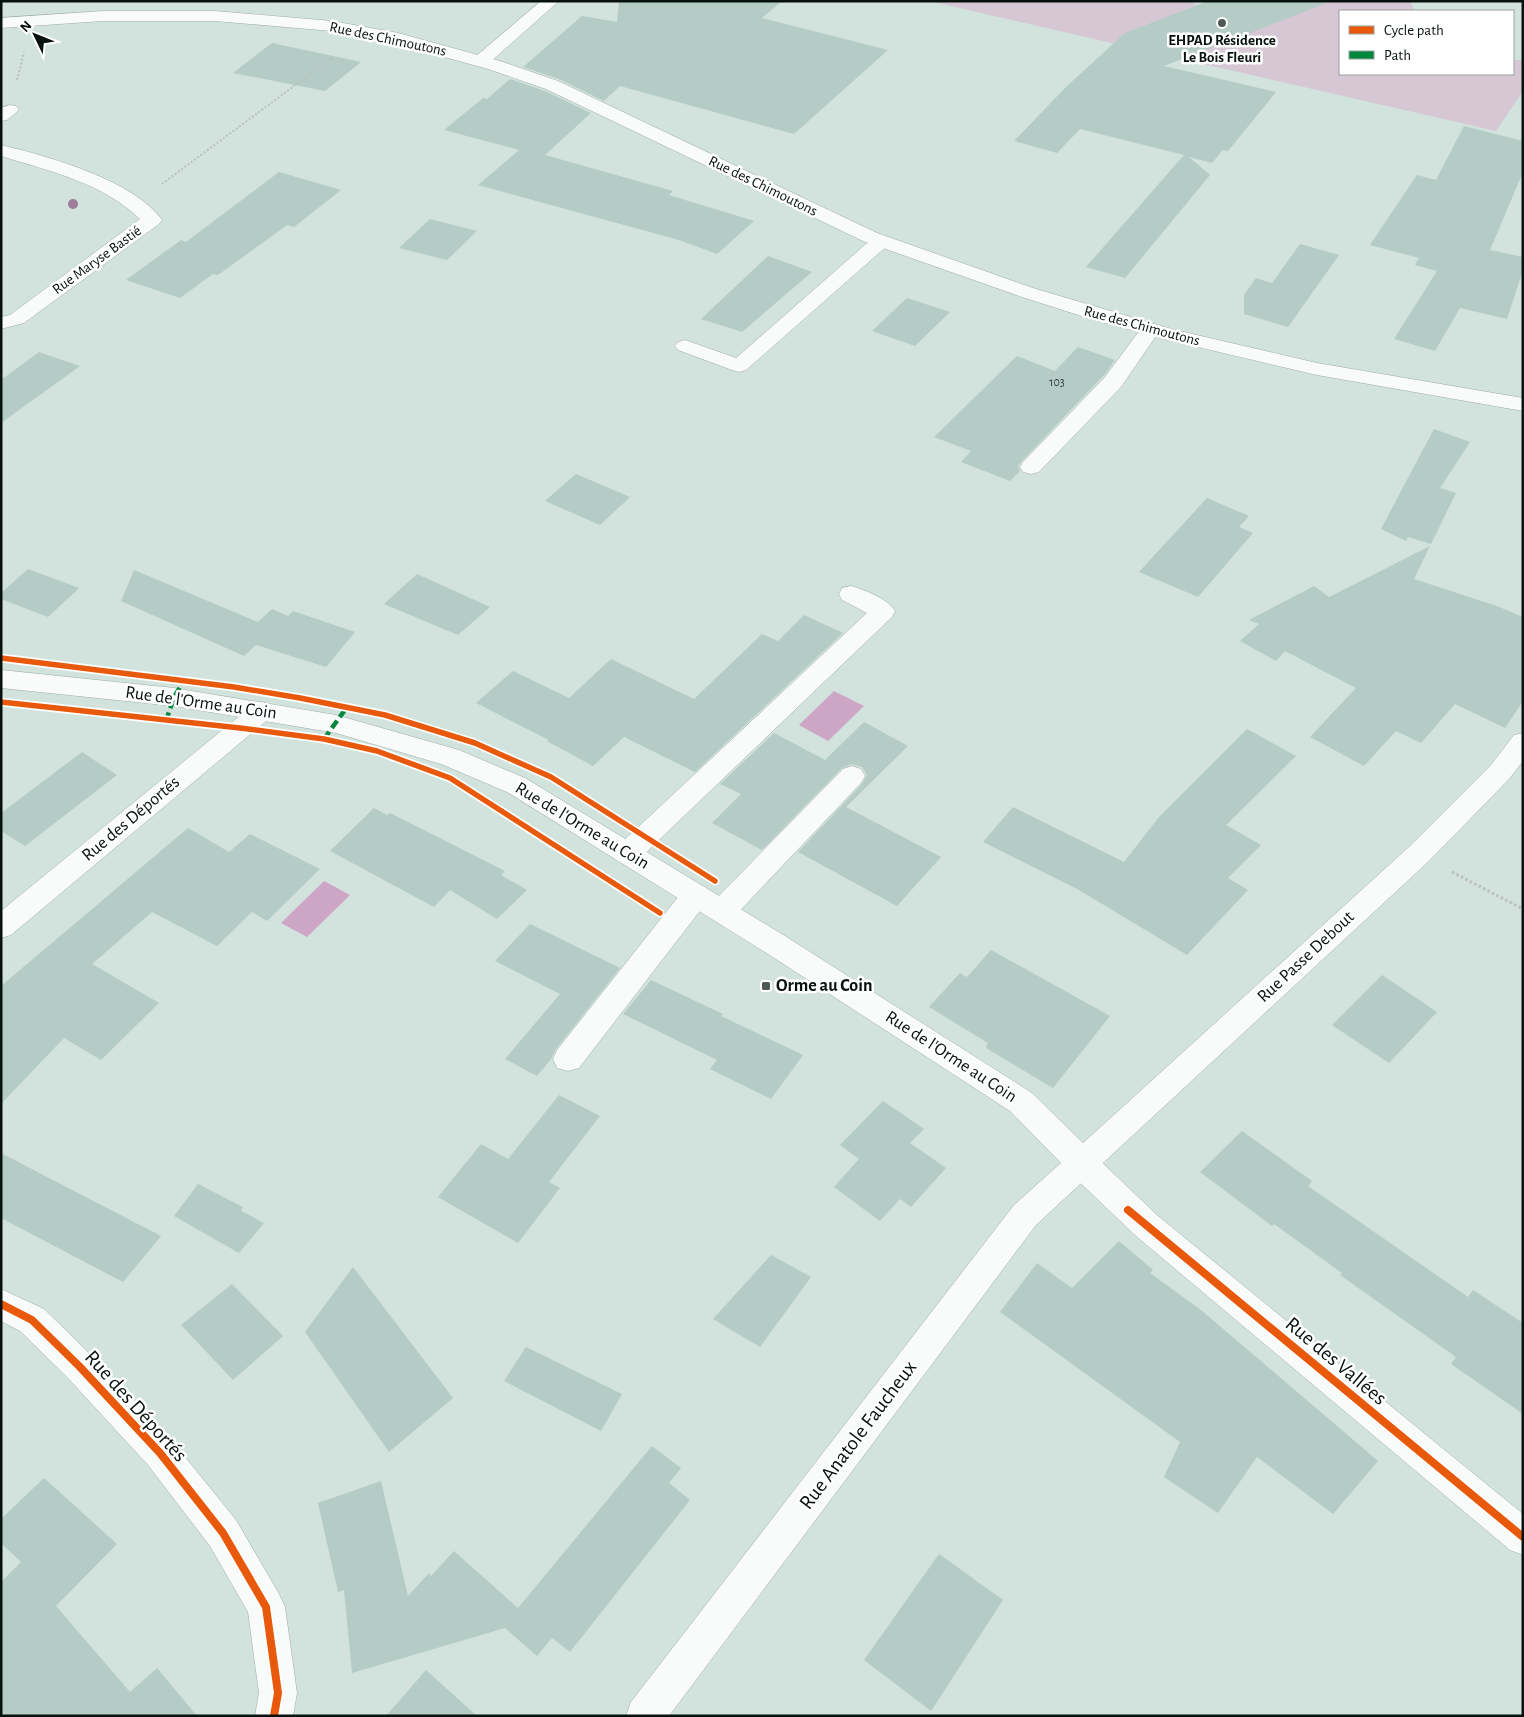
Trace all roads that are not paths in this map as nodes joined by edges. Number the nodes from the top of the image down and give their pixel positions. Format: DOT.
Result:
graph roads {
  1 [pos="551,1"];
  2 [pos="1,23"];
  3 [pos="481,61"];
  4 [pos="1,150"];
  5 [pos="881,241"];
  6 [pos="1,323"];
  7 [pos="1150,330"];
  8 [pos="685,346"];
  9 [pos="1523,405"];
  10 [pos="1031,467"];
  11 [pos="851,594"];
  12 [pos="1,679"];
  13 [pos="262,711"];
  14 [pos="1523,742"];
  15 [pos="852,776"];
  16 [pos="628,853"];
  17 [pos="696,895"];
  18 [pos="722,911"];
  19 [pos="1,927"];
  20 [pos="568,1059"];
  21 [pos="1082,1164"];
  22 [pos="1,1304"];
  23 [pos="1523,1537"];
  24 [pos="274,1716"];
  25 [pos="645,1716"];
  1 -- 3 [label="main road"];
  2 -- 3 [label="main road, Rue des Chimoutons"];
  3 -- 5 [label="main road, Rue des Chimoutons"];
  4 -- 6 [label="main road, Rue Maryse Bastié"];
  5 -- 7 [label="main road, Rue des Chimoutons"];
  5 -- 8 [label="main road"];
  7 -- 9 [label="main road, Rue des Chimoutons"];
  7 -- 10 [label="main road"];
  11 -- 16 [label="main road"];
  12 -- 13 [label="main road, Rue de l'Orme au Coin"];
  13 -- 16 [label="main road, Rue de l'Orme au Coin"];
  13 -- 19 [label="main road, Rue des Déportés"];
  14 -- 21 [label="main road, Rue Passe Debout"];
  15 -- 18 [label="main road"];
  16 -- 17 [label="main road, Rue de l'Orme au Coin"];
  17 -- 18 [label="main road, Rue de l'Orme au Coin"];
  17 -- 20 [label="main road"];
  18 -- 21 [label="main road, Rue de l'Orme au Coin"];
  21 -- 23 [label="main road, Rue des Vallées"];
  21 -- 25 [label="main road, Rue Anatole Faucheux"];
  22 -- 24 [label="main road, Rue des Déportés"];
}
